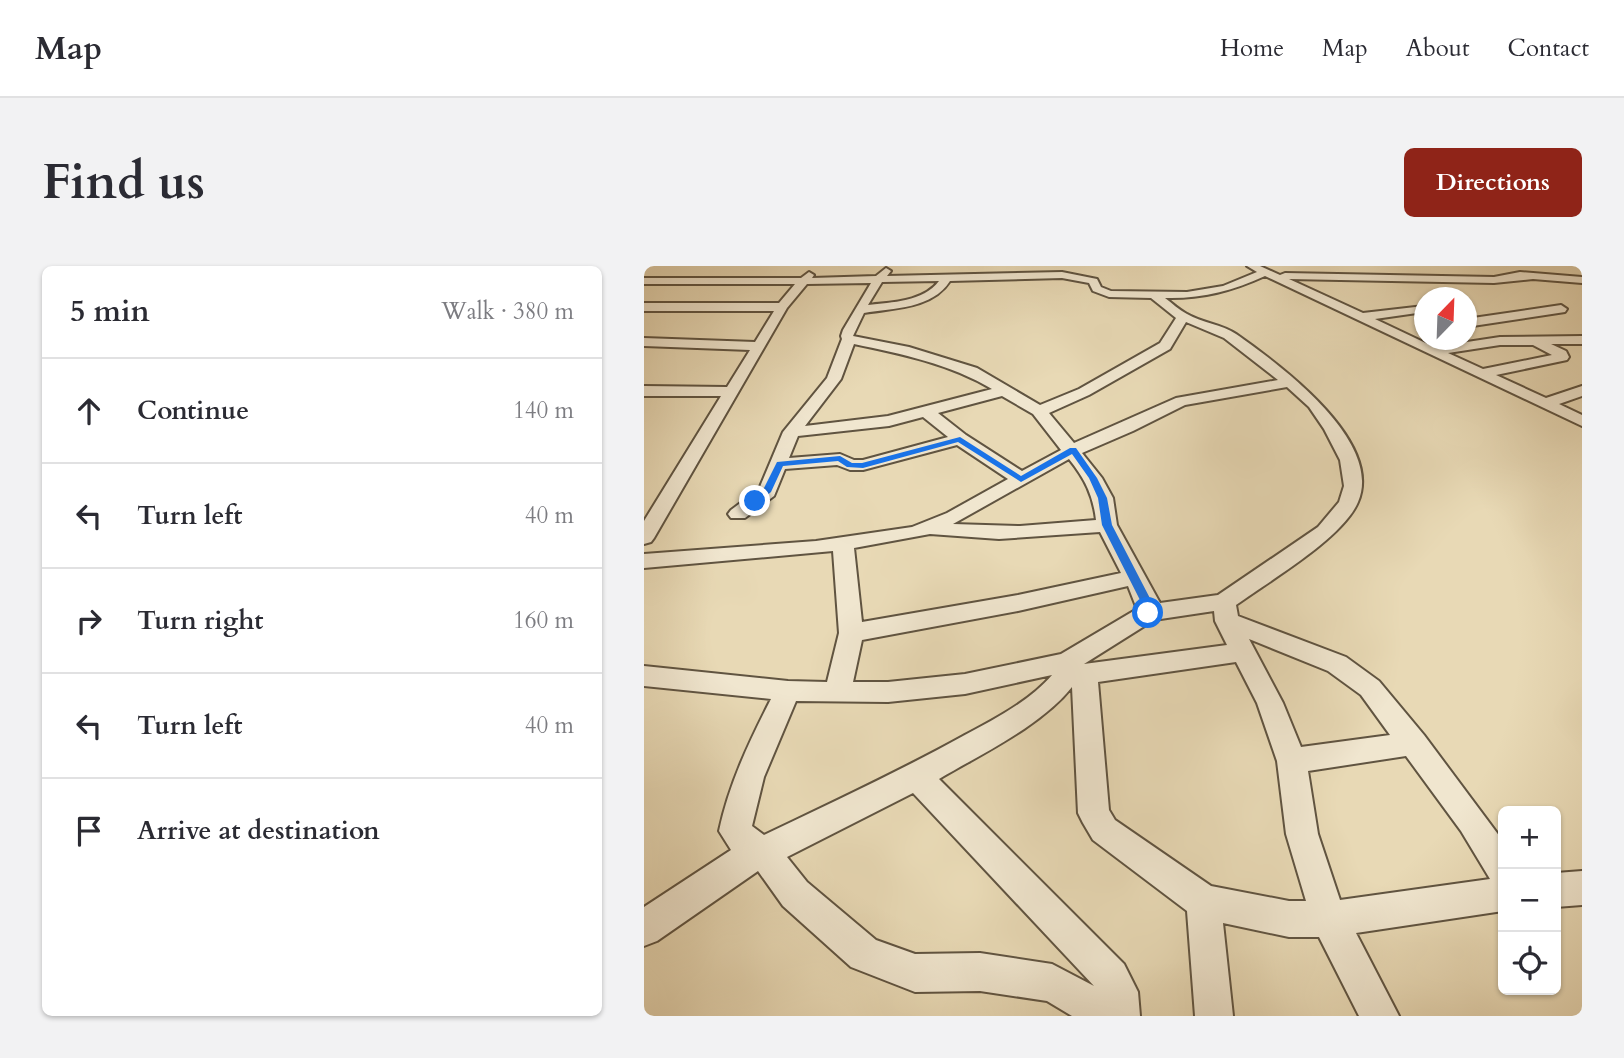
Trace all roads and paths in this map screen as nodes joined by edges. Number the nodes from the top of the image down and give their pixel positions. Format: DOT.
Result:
graph roads {
  1 [pos="814,266"];
  2 [pos="826,266"];
  3 [pos="891,266"];
  4 [pos="1034,266"];
  5 [pos="1252,266"];
  6 [pos="1541,266"];
  7 [pos="1457,267"];
  8 [pos="1582,271"];
  9 [pos="1270,274"];
  10 [pos="1062,275"];
  11 [pos="1534,276"];
  12 [pos="946,278"];
  13 [pos="1556,278"];
  14 [pos="877,280"];
  15 [pos="1582,280"];
  16 [pos="644,281"];
  17 [pos="804,285"];
  18 [pos="1582,285"];
  19 [pos="644,293"];
  20 [pos="1154,295"];
  21 [pos="644,307"];
  22 [pos="782,307"];
  23 [pos="1561,309"];
  24 [pos="862,310"];
  25 [pos="1414,310"];
  26 [pos="1183,317"];
  27 [pos="1363,317"];
  28 [pos="1477,321"];
  29 [pos="666,327"];
  30 [pos="1414,331"];
  31 [pos="1396,334"];
  32 [pos="644,337"];
  33 [pos="849,340"];
  34 [pos="1582,340"];
  35 [pos="1532,341"];
  36 [pos="644,342"];
  37 [pos="758,346"];
  38 [pos="1432,351"];
  39 [pos="1480,374"];
  40 [pos="1290,382"];
  41 [pos="1006,390"];
  42 [pos="644,391"];
  43 [pos="1582,391"];
  44 [pos="731,392"];
  45 [pos="1545,404"];
  46 [pos="926,411"];
  47 [pos="1039,411"];
  48 [pos="1582,421"];
  49 [pos="791,432"];
  50 [pos="960,439"];
  51 [pos="1073,450"];
  52 [pos="780,464"];
  53 [pos="1021,480"];
  54 [pos="738,514"];
  55 [pos="1107,525"];
  56 [pos="932,528"];
  57 [pos="644,538"];
  58 [pos="844,544"];
  59 [pos="644,561"];
  60 [pos="1133,578"];
  61 [pos="1226,612"];
  62 [pos="1148,613"];
  63 [pos="851,633"];
  64 [pos="1244,652"];
  65 [pos="1072,671"];
  66 [pos="644,676"];
  67 [pos="788,691"];
  68 [pos="838,692"];
  69 [pos="1414,743"];
  70 [pos="1292,761"];
  71 [pos="917,777"];
  72 [pos="763,852"];
  73 [pos="1498,861"];
  74 [pos="1582,888"];
  75 [pos="1561,890"];
  76 [pos="1498,895"];
  77 [pos="1204,902"];
  78 [pos="1329,919"];
  79 [pos="644,928"];
  80 [pos="1102,1016"];
  81 [pos="1121,1016"];
  82 [pos="1214,1016"];
  83 [pos="1380,1016"];
  1 -- 17 [label="street"];
  2 -- 17 [label="street"];
  3 -- 14 [label="street"];
  4 -- 10 [label="street"];
  5 -- 9 [label="street"];
  6 -- 8 [label="street"];
  7 -- 11 [label="street"];
  9 -- 11 [label="street"];
  9 -- 20 [label="street"];
  9 -- 27 [label="street"];
  10 -- 12 [label="street"];
  10 -- 20 [label="street"];
  11 -- 13 [label="street"];
  12 -- 14 [label="street"];
  12 -- 24 [label="street"];
  13 -- 15 [label="street"];
  13 -- 18 [label="street"];
  14 -- 17 [label="street"];
  14 -- 24 [label="street"];
  16 -- 17 [label="street"];
  17 -- 19 [label="street"];
  17 -- 22 [label="street"];
  20 -- 26 [label="street"];
  21 -- 22 [label="street"];
  22 -- 37 [label="street"];
  23 -- 28 [label="street"];
  24 -- 33 [label="street"];
  25 -- 27 [label="street"];
  26 -- 40 [label="street"];
  26 -- 47 [label="street"];
  27 -- 31 [label="street"];
  29 -- 32 [label="street"];
  30 -- 31 [label="street"];
  31 -- 38 [label="street"];
  33 -- 41 [label="street"];
  33 -- 49 [label="street"];
  34 -- 35 [label="street"];
  35 -- 38 [label="street"];
  35 -- 39 [label="street"];
  36 -- 37 [label="street"];
  37 -- 44 [label="street"];
  38 -- 39 [label="street"];
  39 -- 45 [label="street"];
  40 -- 51 [label="street"];
  40 -- 61 [label="street"];
  41 -- 46 [label="street"];
  41 -- 47 [label="street"];
  42 -- 44 [label="street"];
  43 -- 45 [label="street"];
  44 -- 57 [label="street"];
  45 -- 48 [label="street"];
  46 -- 49 [label="street"];
  46 -- 50 [label="street"];
  47 -- 51 [label="street"];
  49 -- 52 [label="street"];
  50 -- 52 [label="street"];
  50 -- 53 [label="street"];
  51 -- 53 [label="street"];
  51 -- 55 [label="street"];
  52 -- 54 [label="street"];
  53 -- 56 [label="street"];
  55 -- 56 [label="street"];
  55 -- 60 [label="street"];
  56 -- 58 [label="street"];
  58 -- 59 [label="street"];
  58 -- 63 [label="street"];
  60 -- 62 [label="street"];
  60 -- 63 [label="street"];
  61 -- 62 [label="street"];
  61 -- 64 [label="street"];
  61 -- 69 [label="street"];
  62 -- 65 [label="street"];
  63 -- 68 [label="street"];
  64 -- 65 [label="street"];
  64 -- 70 [label="street"];
  65 -- 68 [label="street"];
  65 -- 71 [label="street"];
  65 -- 77 [label="street"];
  66 -- 67 [label="street"];
  67 -- 68 [label="street"];
  67 -- 72 [label="street"];
  69 -- 70 [label="street"];
  69 -- 73 [label="street"];
  70 -- 78 [label="street"];
  71 -- 72 [label="street"];
  71 -- 81 [label="street"];
  72 -- 79 [label="street"];
  72 -- 80 [label="street"];
  74 -- 75 [label="street"];
  76 -- 78 [label="street"];
  77 -- 78 [label="street"];
  77 -- 82 [label="street"];
  78 -- 83 [label="street"];
}
